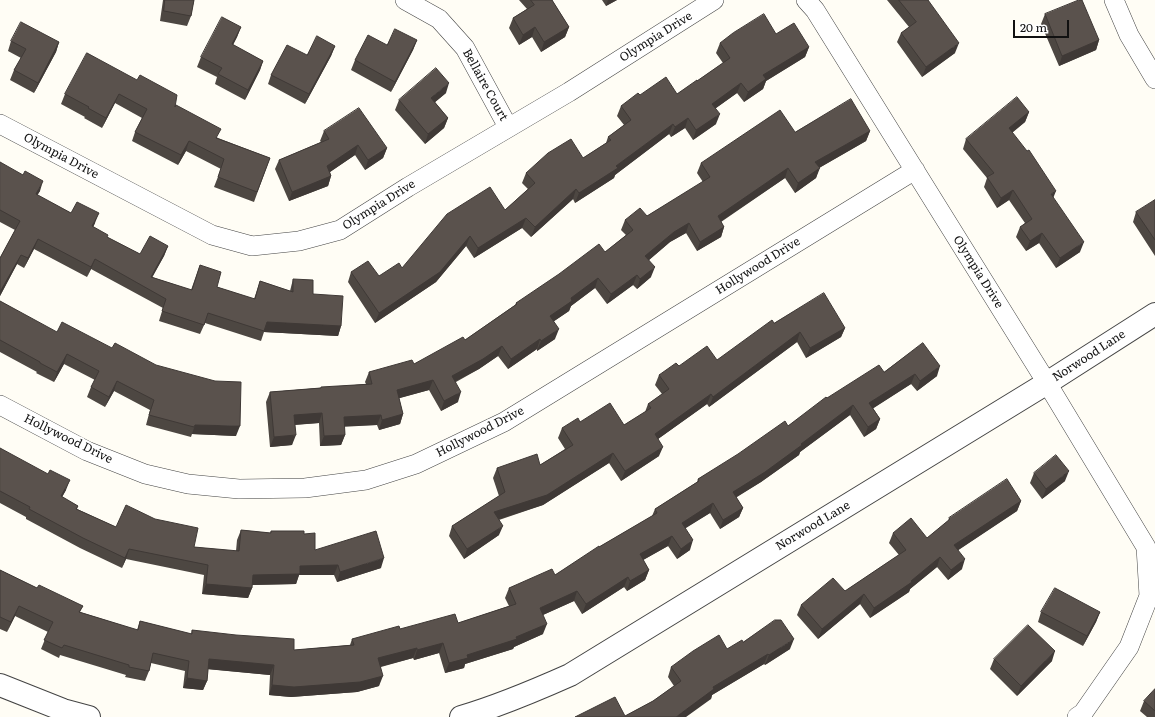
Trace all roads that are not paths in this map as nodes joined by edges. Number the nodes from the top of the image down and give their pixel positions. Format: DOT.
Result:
graph roads {
  1 [pos="405,0"];
  2 [pos="714,0"];
  3 [pos="806,0"];
  4 [pos="1114,0"];
  5 [pos="1155,79"];
  6 [pos="0,124"];
  7 [pos="508,127"];
  8 [pos="915,170"];
  9 [pos="1155,314"];
  10 [pos="1047,383"];
  11 [pos="0,405"];
  12 [pos="1151,547"];
  13 [pos="0,685"];
  14 [pos="1082,716"];
  15 [pos="89,717"];
  16 [pos="461,717"];
  1 -- 7 [label="street, Bellaire Court"];
  2 -- 7 [label="street, Olympia Drive"];
  3 -- 8 [label="street, Olympia Drive"];
  4 -- 5 [label="street"];
  6 -- 7 [label="street, Olympia Drive"];
  8 -- 10 [label="street, Olympia Drive"];
  8 -- 11 [label="street, Hollywood Drive"];
  9 -- 10 [label="street, Norwood Lane"];
  10 -- 12 [label="street, Olympia Drive"];
  10 -- 16 [label="street, Norwood Lane"];
  12 -- 14 [label="street"];
  13 -- 15 [label="street"];
}
